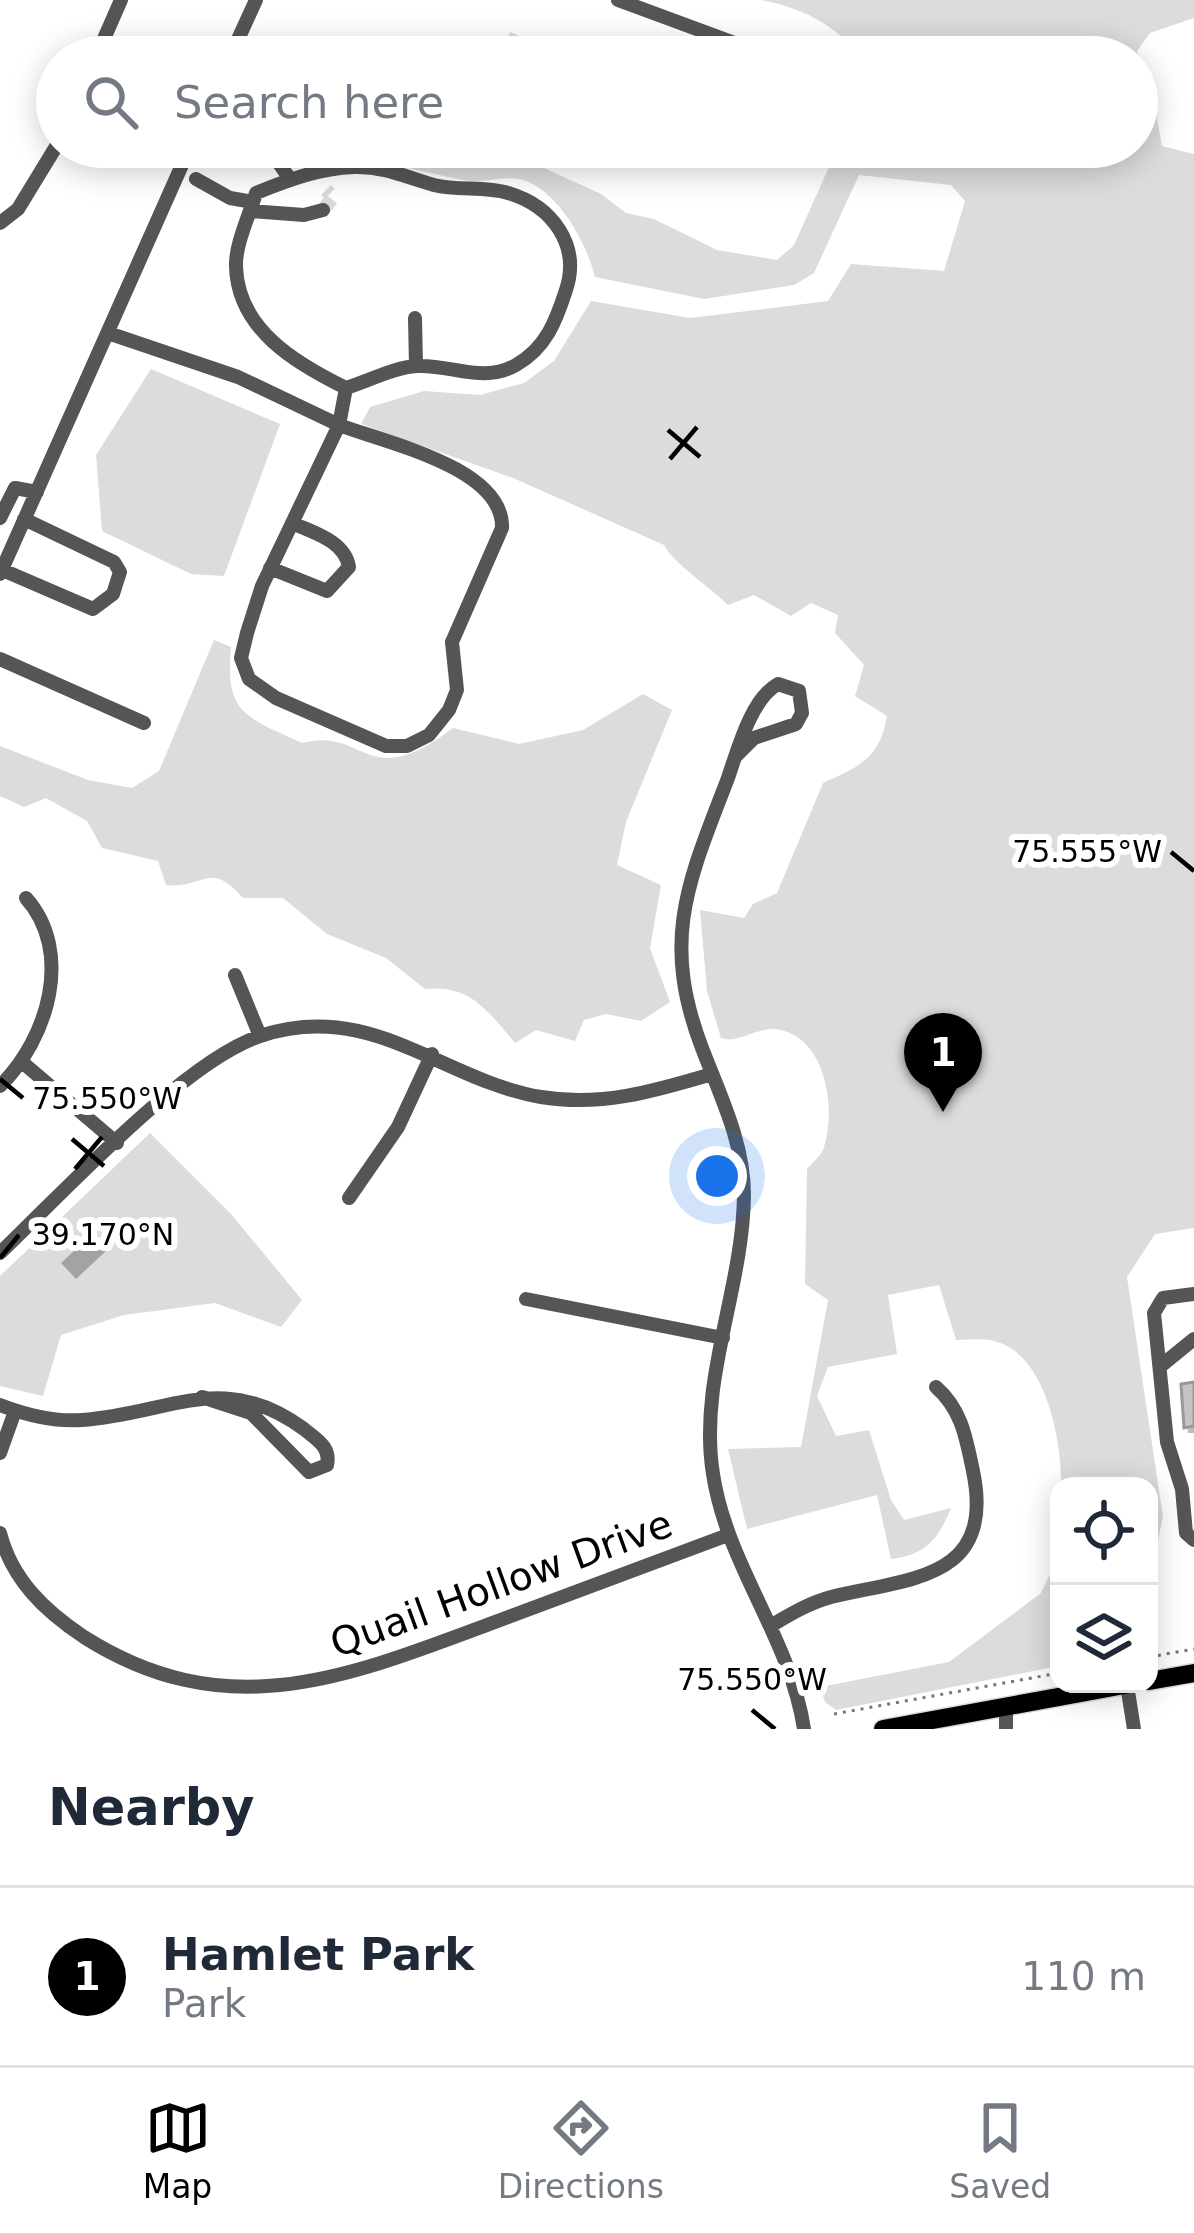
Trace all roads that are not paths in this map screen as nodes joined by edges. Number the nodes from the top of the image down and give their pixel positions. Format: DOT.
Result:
graph roads {
  1 [pos="121,0"];
  2 [pos="256,0"];
  3 [pos="618,0"];
  4 [pos="105,36"];
  5 [pos="240,36"];
  6 [pos="720,36"];
  7 [pos="44,168"];
  8 [pos="180,168"];
  9 [pos="282,168"];
  10 [pos="178,172"];
  11 [pos="312,173"];
  12 [pos="290,179"];
  13 [pos="326,190"];
  14 [pos="252,207"];
  15 [pos="323,210"];
  16 [pos="0,223"];
  17 [pos="415,318"];
  18 [pos="107,332"];
  19 [pos="416,366"];
  20 [pos="346,388"];
  21 [pos="339,425"];
  22 [pos="37,492"];
  23 [pos="0,518"];
  24 [pos="24,519"];
  25 [pos="292,523"];
  26 [pos="7,538"];
  27 [pos="270,568"];
  28 [pos="0,571"];
  29 [pos="0,659"];
  30 [pos="144,723"];
  31 [pos="735,757"];
  32 [pos="26,898"];
  33 [pos="236,975"];
  34 [pos="260,1036"];
  35 [pos="432,1054"];
  36 [pos="22,1062"];
  37 [pos="712,1074"];
  38 [pos="0,1086"];
  39 [pos="117,1143"];
  40 [pos="350,1198"];
  41 [pos="0,1252"];
  42 [pos="1194,1294"];
  43 [pos="526,1299"];
  44 [pos="723,1338"];
  45 [pos="1194,1340"];
  46 [pos="1162,1365"];
  47 [pos="936,1387"];
  48 [pos="202,1396"];
  49 [pos="7,1408"];
  50 [pos="0,1453"];
  51 [pos="0,1533"];
  52 [pos="728,1535"];
  53 [pos="1194,1540"];
  54 [pos="772,1625"];
  55 [pos="1194,1672"];
  56 [pos="1158,1679"];
  57 [pos="1078,1693"];
  58 [pos="1129,1693"];
  59 [pos="1006,1706"];
  60 [pos="803,1729"];
  61 [pos="883,1729"];
  62 [pos="1006,1729"];
  63 [pos="1134,1729"];
  1 -- 4 [label="street"];
  2 -- 5 [label="street"];
  3 -- 6 [label="street"];
  7 -- 16 [label="street"];
  8 -- 10 [label="street"];
  9 -- 12 [label="street"];
  10 -- 14 [label="street"];
  10 -- 18 [label="street"];
  11 -- 12 [label="street"];
  11 -- 13 [label="street"];
  11 -- 19 [label="street"];
  12 -- 14 [label="street"];
  14 -- 15 [label="street"];
  14 -- 20 [label="street"];
  17 -- 19 [label="street"];
  18 -- 21 [label="street"];
  18 -- 22 [label="street"];
  19 -- 20 [label="street"];
  20 -- 21 [label="street"];
  21 -- 25 [label="street"];
  21 -- 27 [label="street"];
  22 -- 23 [label="street"];
  22 -- 24 [label="street"];
  24 -- 26 [label="street"];
  24 -- 28 [label="street"];
  25 -- 27 [label="street"];
  25 -- 27 [label="street"];
  26 -- 28 [label="street"];
  29 -- 30 [label="street"];
  31 -- 31 [label="street"];
  31 -- 37 [label="street"];
  32 -- 36 [label="street"];
  33 -- 34 [label="street"];
  34 -- 35 [label="street"];
  34 -- 39 [label="street"];
  35 -- 37 [label="street"];
  35 -- 40 [label="street"];
  36 -- 38 [label="street"];
  36 -- 39 [label="street"];
  37 -- 44 [label="street"];
  39 -- 41 [label="street"];
  42 -- 46 [label="street"];
  43 -- 44 [label="street"];
  44 -- 52 [label="street"];
  45 -- 46 [label="street"];
  46 -- 53 [label="street"];
  47 -- 54 [label="street"];
  48 -- 48 [label="street"];
  48 -- 49 [label="street"];
  49 -- 50 [label="street"];
  51 -- 52 [label="street, Quail Hollow Drive"];
  52 -- 54 [label="street"];
  54 -- 60 [label="street"];
  55 -- 56 [label="main road"];
  57 -- 59 [label="main road"];
  58 -- 63 [label="street"];
  59 -- 61 [label="main road"];
  59 -- 62 [label="street"];
}
